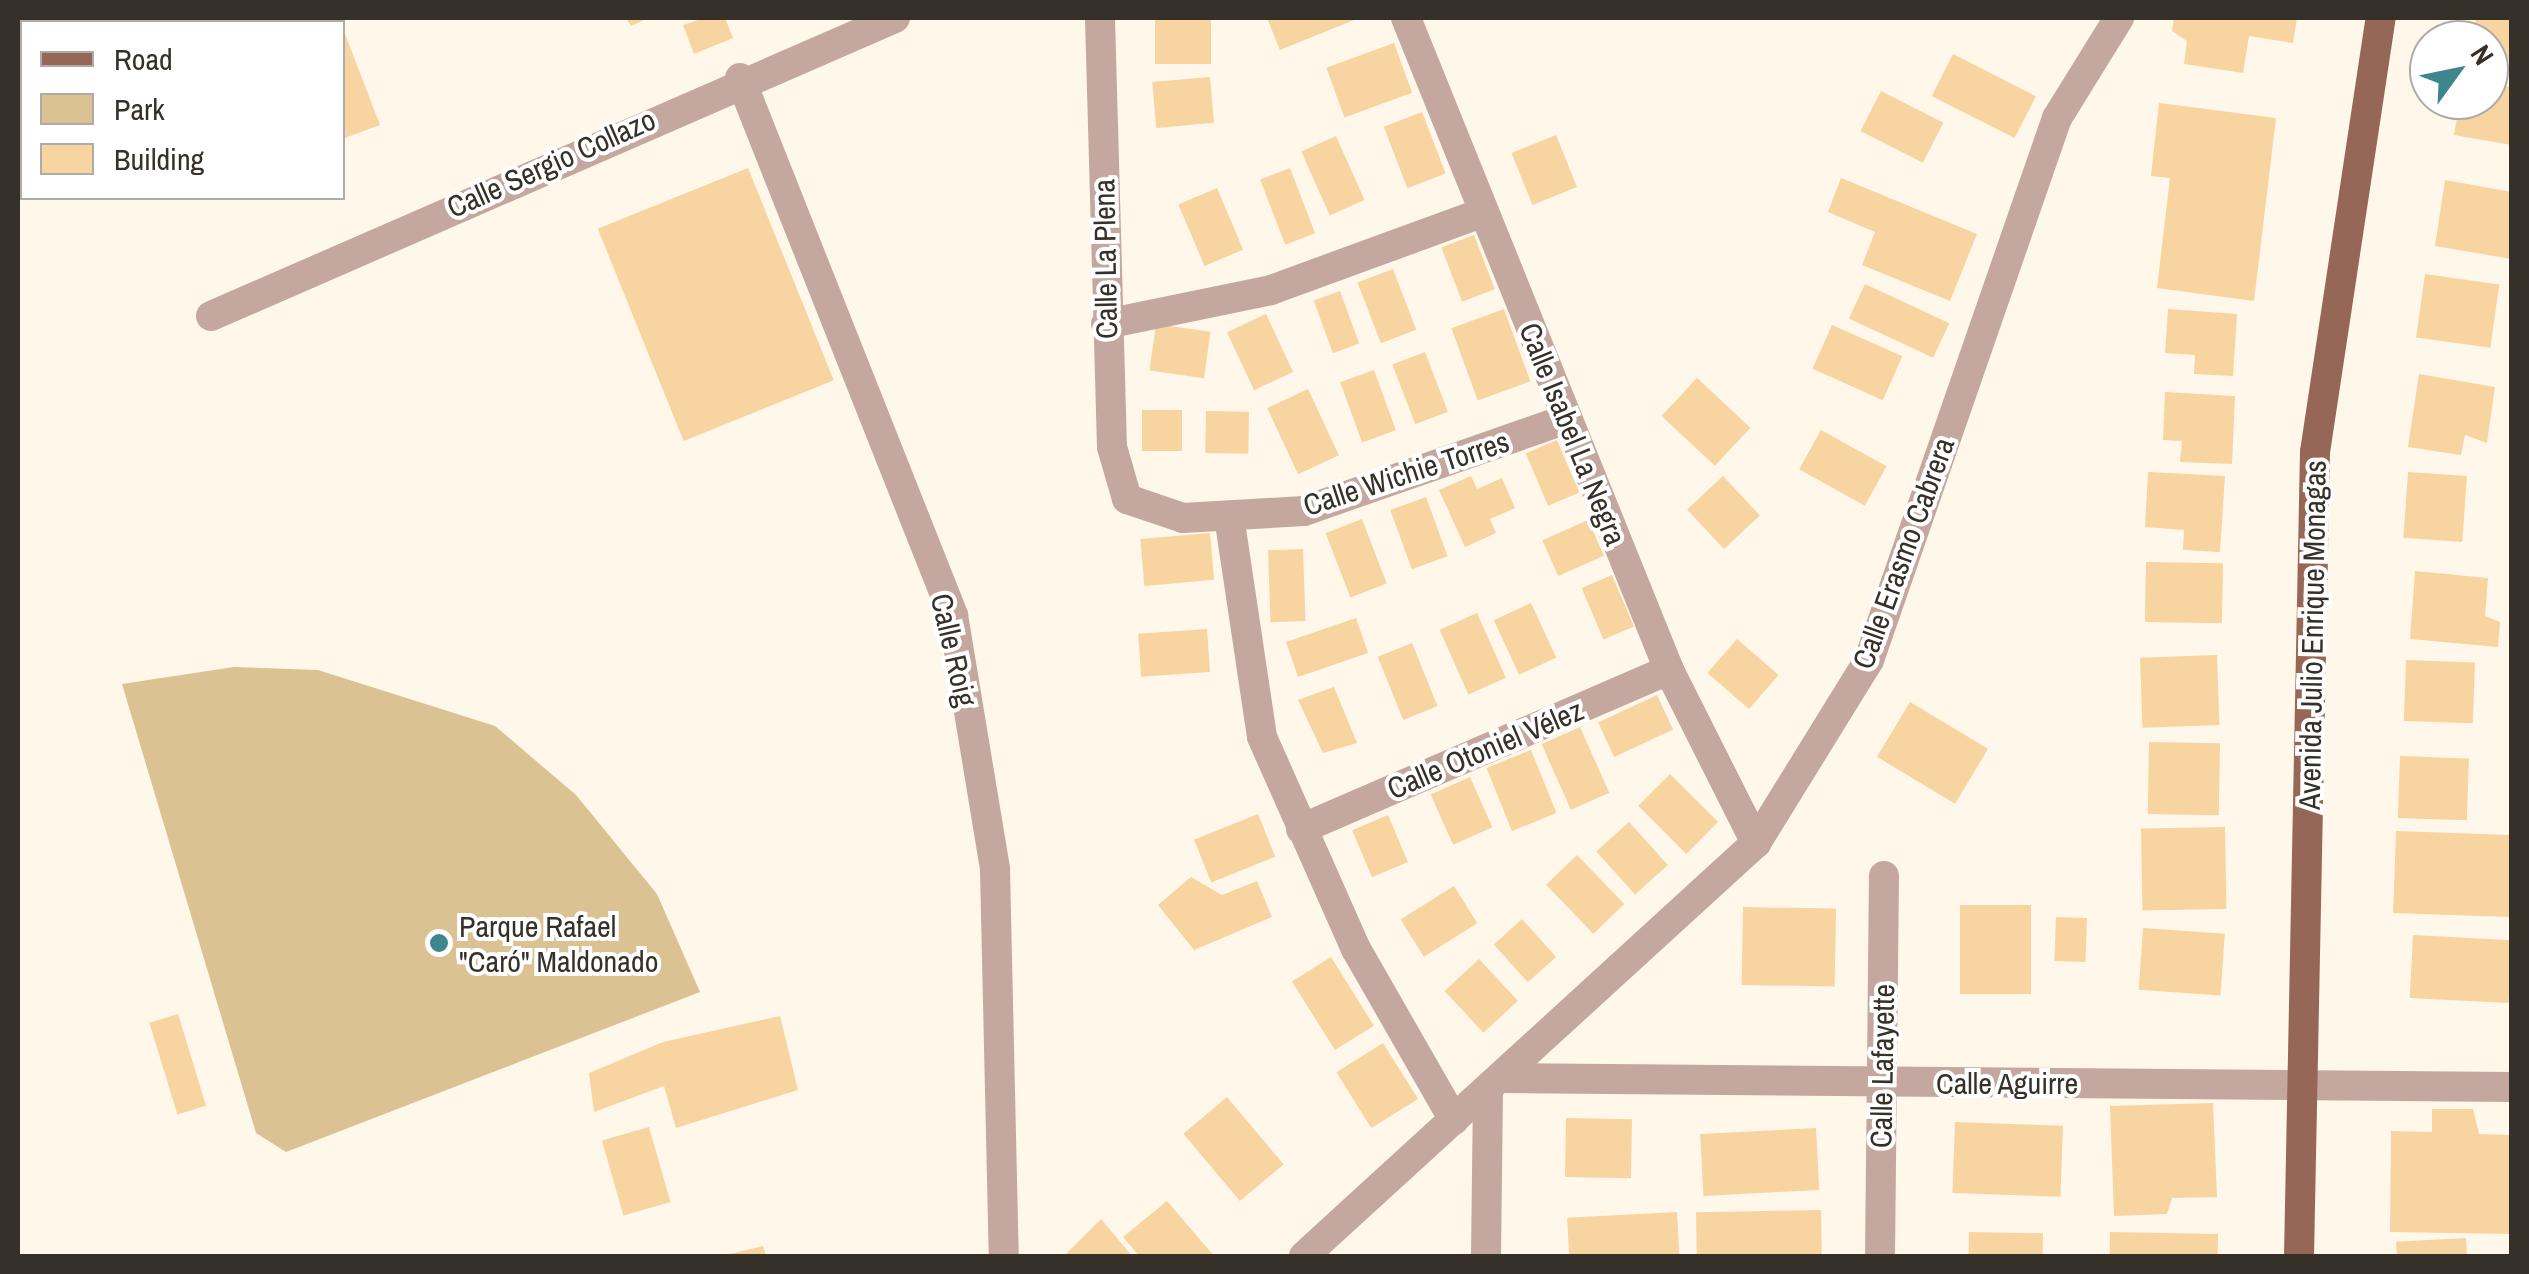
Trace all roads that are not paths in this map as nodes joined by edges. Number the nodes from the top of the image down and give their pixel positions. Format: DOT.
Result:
graph roads {
  1 [pos="895,18"];
  2 [pos="1100,18"];
  3 [pos="1406,18"];
  4 [pos="2119,18"];
  5 [pos="2381,18"];
  6 [pos="740,78"];
  7 [pos="1484,212"];
  8 [pos="211,316"];
  9 [pos="1106,324"];
  10 [pos="1566,419"];
  11 [pos="1127,499"];
  12 [pos="1229,516"];
  13 [pos="1669,670"];
  14 [pos="1302,829"];
  15 [pos="1756,844"];
  16 [pos="1884,876"];
  17 [pos="1882,1082"];
  18 [pos="1495,1085"];
  19 [pos="2300,1085"];
  20 [pos="2512,1087"];
  21 [pos="1454,1120"];
  22 [pos="1004,1256"];
  23 [pos="1304,1256"];
  24 [pos="1486,1256"];
  25 [pos="1880,1256"];
  26 [pos="2299,1256"];
  1 -- 6 [label="street, Calle Sergio Collazo"];
  2 -- 9 [label="street, Calle La Plena"];
  3 -- 7 [label="street, Calle Isabel La Negra"];
  4 -- 15 [label="street, Calle Erasmo Cabrera"];
  5 -- 19 [label="main road, Avenida Julio Enrique Monagas"];
  6 -- 8 [label="street, Calle Sergio Collazo"];
  6 -- 22 [label="street, Calle Roig"];
  7 -- 9 [label="street"];
  7 -- 10 [label="street, Calle Isabel La Negra"];
  9 -- 11 [label="street, Calle La Plena"];
  10 -- 12 [label="street, Calle Wichie Torres"];
  10 -- 13 [label="street, Calle Isabel La Negra"];
  11 -- 12 [label="street, Calle Wichie Torres"];
  12 -- 14 [label="street"];
  13 -- 14 [label="street, Calle Otoniel Vélez"];
  13 -- 15 [label="street, Calle Isabel La Negra"];
  14 -- 21 [label="street"];
  15 -- 18 [label="street, Calle Erasmo Cabrera"];
  16 -- 17 [label="street, Calle Lafayette"];
  17 -- 18 [label="street, Calle Aguirre"];
  17 -- 19 [label="street, Calle Aguirre"];
  17 -- 25 [label="street, Calle Lafayette"];
  18 -- 21 [label="street, Calle Erasmo Cabrera"];
  18 -- 24 [label="street"];
  19 -- 20 [label="street, Calle Aguirre"];
  19 -- 26 [label="main road, Avenida Julio Enrique Monagas"];
  21 -- 23 [label="street, Calle Erasmo Cabrera"];
}
